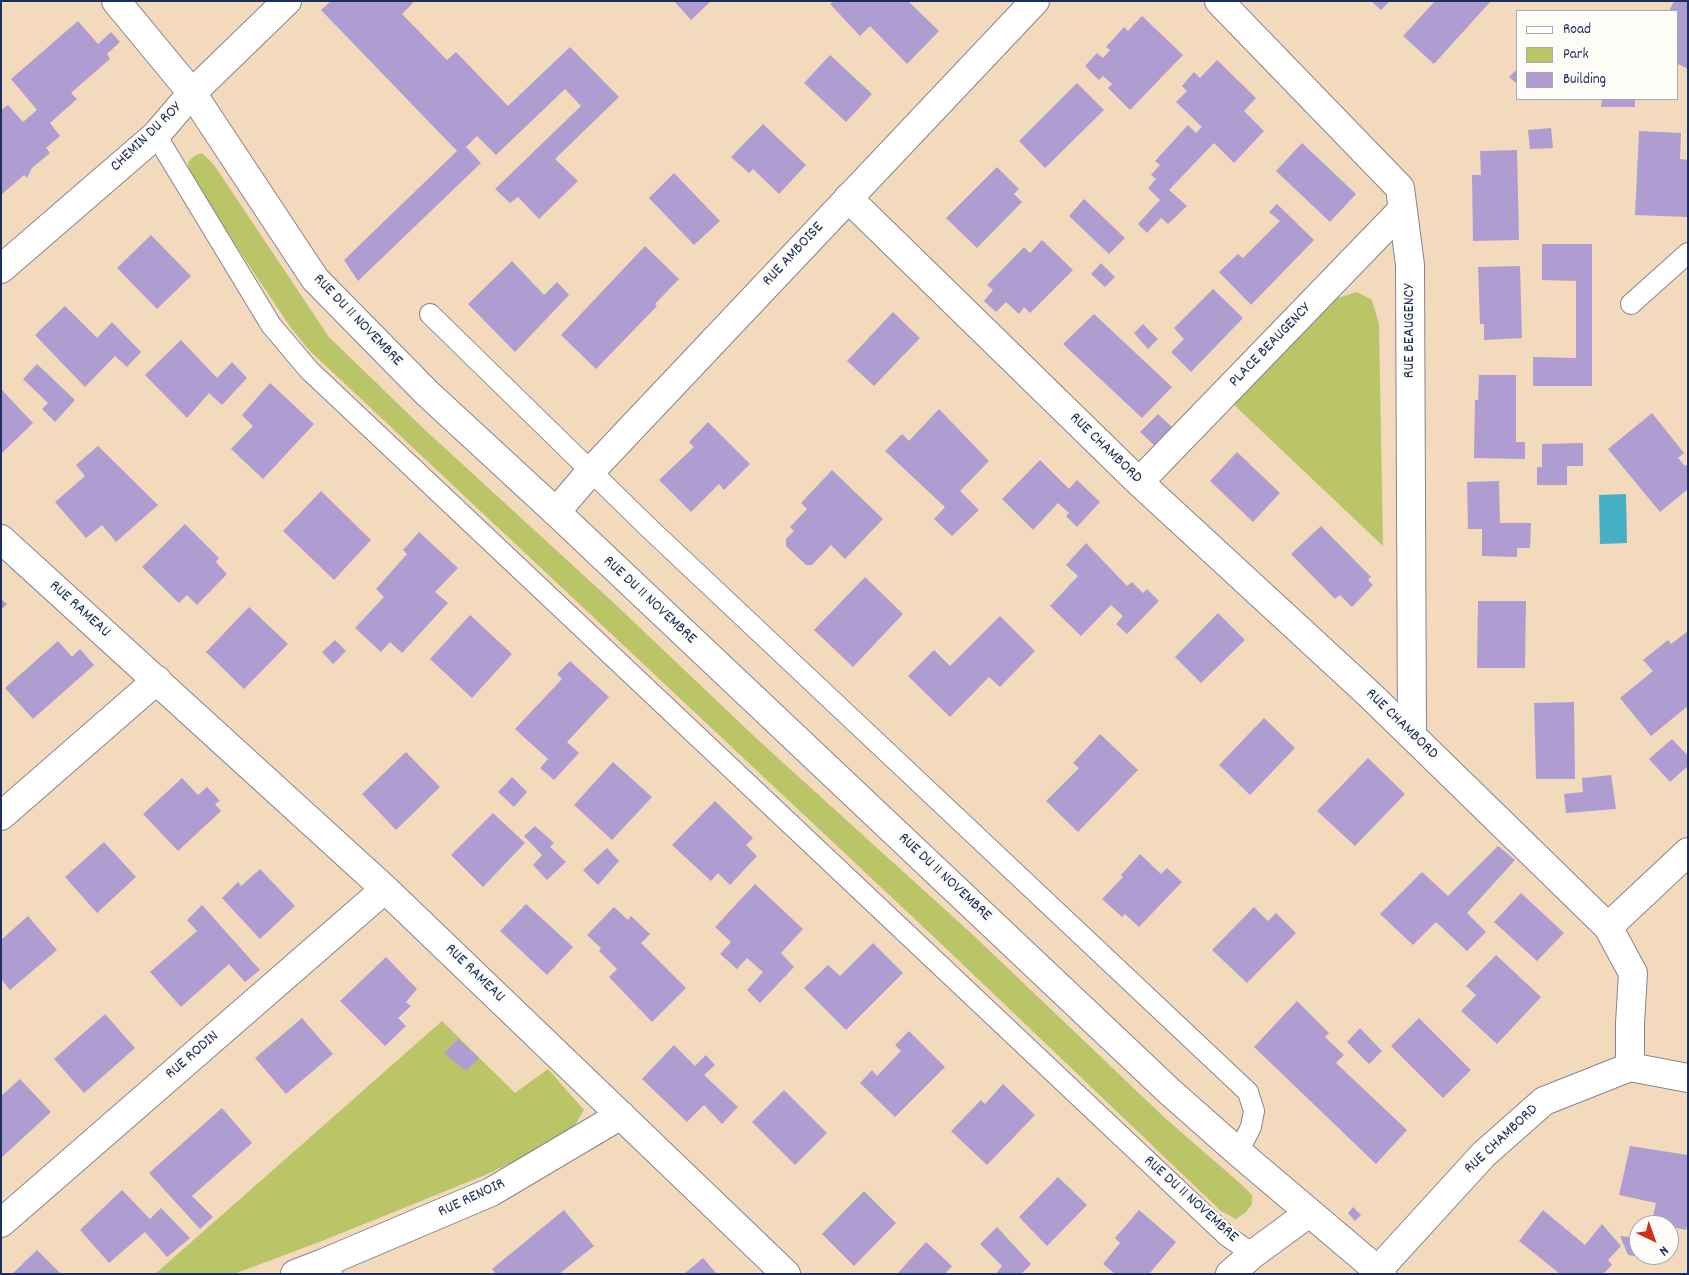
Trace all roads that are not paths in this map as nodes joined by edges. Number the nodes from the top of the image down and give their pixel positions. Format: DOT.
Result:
graph roads {
  1 [pos="116,1"];
  2 [pos="287,1"];
  3 [pos="1035,1"];
  4 [pos="1218,1"];
  5 [pos="192,94"];
  6 [pos="156,135"];
  7 [pos="848,198"];
  8 [pos="1402,210"];
  9 [pos="1688,253"];
  10 [pos="1,269"];
  11 [pos="1631,304"];
  12 [pos="430,314"];
  13 [pos="590,472"];
  14 [pos="1139,482"];
  15 [pos="556,512"];
  16 [pos="1,539"];
  17 [pos="157,680"];
  18 [pos="1412,735"];
  19 [pos="1,816"];
  20 [pos="1688,852"];
  21 [pos="385,889"];
  22 [pos="1608,928"];
  23 [pos="1630,1067"];
  24 [pos="1688,1078"];
  25 [pos="621,1115"];
  26 [pos="1238,1152"];
  27 [pos="1309,1213"];
  28 [pos="1,1223"];
  29 [pos="1252,1254"];
  30 [pos="327,1268"];
  31 [pos="1380,1272"];
  32 [pos="295,1274"];
  33 [pos="786,1274"];
  34 [pos="1230,1274"];
  1 -- 5 [label="street, RUE DU 11 NOVEMBRE"];
  2 -- 5 [label="street, CHEMIN DU ROY"];
  3 -- 7 [label="street, RUE AMBOISE"];
  4 -- 8 [label="street, RUE BEAUGENCY"];
  5 -- 6 [label="street, CHEMIN DU ROY"];
  5 -- 15 [label="street, RUE DU 11 NOVEMBRE"];
  6 -- 10 [label="street, CHEMIN DU ROY"];
  6 -- 29 [label="lane, RUE DU 11 NOVEMBRE"];
  7 -- 13 [label="street, RUE AMBOISE"];
  7 -- 14 [label="street, RUE CHAMBORD"];
  8 -- 14 [label="street, PLACE BEAUGENCY"];
  8 -- 18 [label="street, RUE BEAUGENCY"];
  9 -- 11 [label="lane"];
  12 -- 13 [label="lane"];
  13 -- 15 [label="street, RUE AMBOISE"];
  13 -- 26 [label="lane"];
  14 -- 18 [label="street, RUE CHAMBORD"];
  15 -- 26 [label="street, RUE DU 11 NOVEMBRE"];
  16 -- 17 [label="street, RUE RAMEAU"];
  17 -- 19 [label="street"];
  17 -- 21 [label="street, RUE RAMEAU"];
  18 -- 22 [label="street, RUE CHAMBORD"];
  20 -- 22 [label="street"];
  21 -- 25 [label="street, RUE RAMEAU"];
  21 -- 28 [label="street, RUE RODIN"];
  22 -- 23 [label="street, RUE CHAMBORD"];
  23 -- 24 [label="street"];
  23 -- 31 [label="street, RUE CHAMBORD"];
  25 -- 30 [label="street, RUE RENOIR"];
  25 -- 33 [label="street, RUE RAMEAU"];
  26 -- 27 [label="street, RUE DU 11 NOVEMBRE"];
  27 -- 29 [label="street"];
  27 -- 31 [label="street, RUE DU 11 NOVEMBRE"];
  29 -- 34 [label="street"];
  30 -- 32 [label="street, RUE RENOIR"];
}
